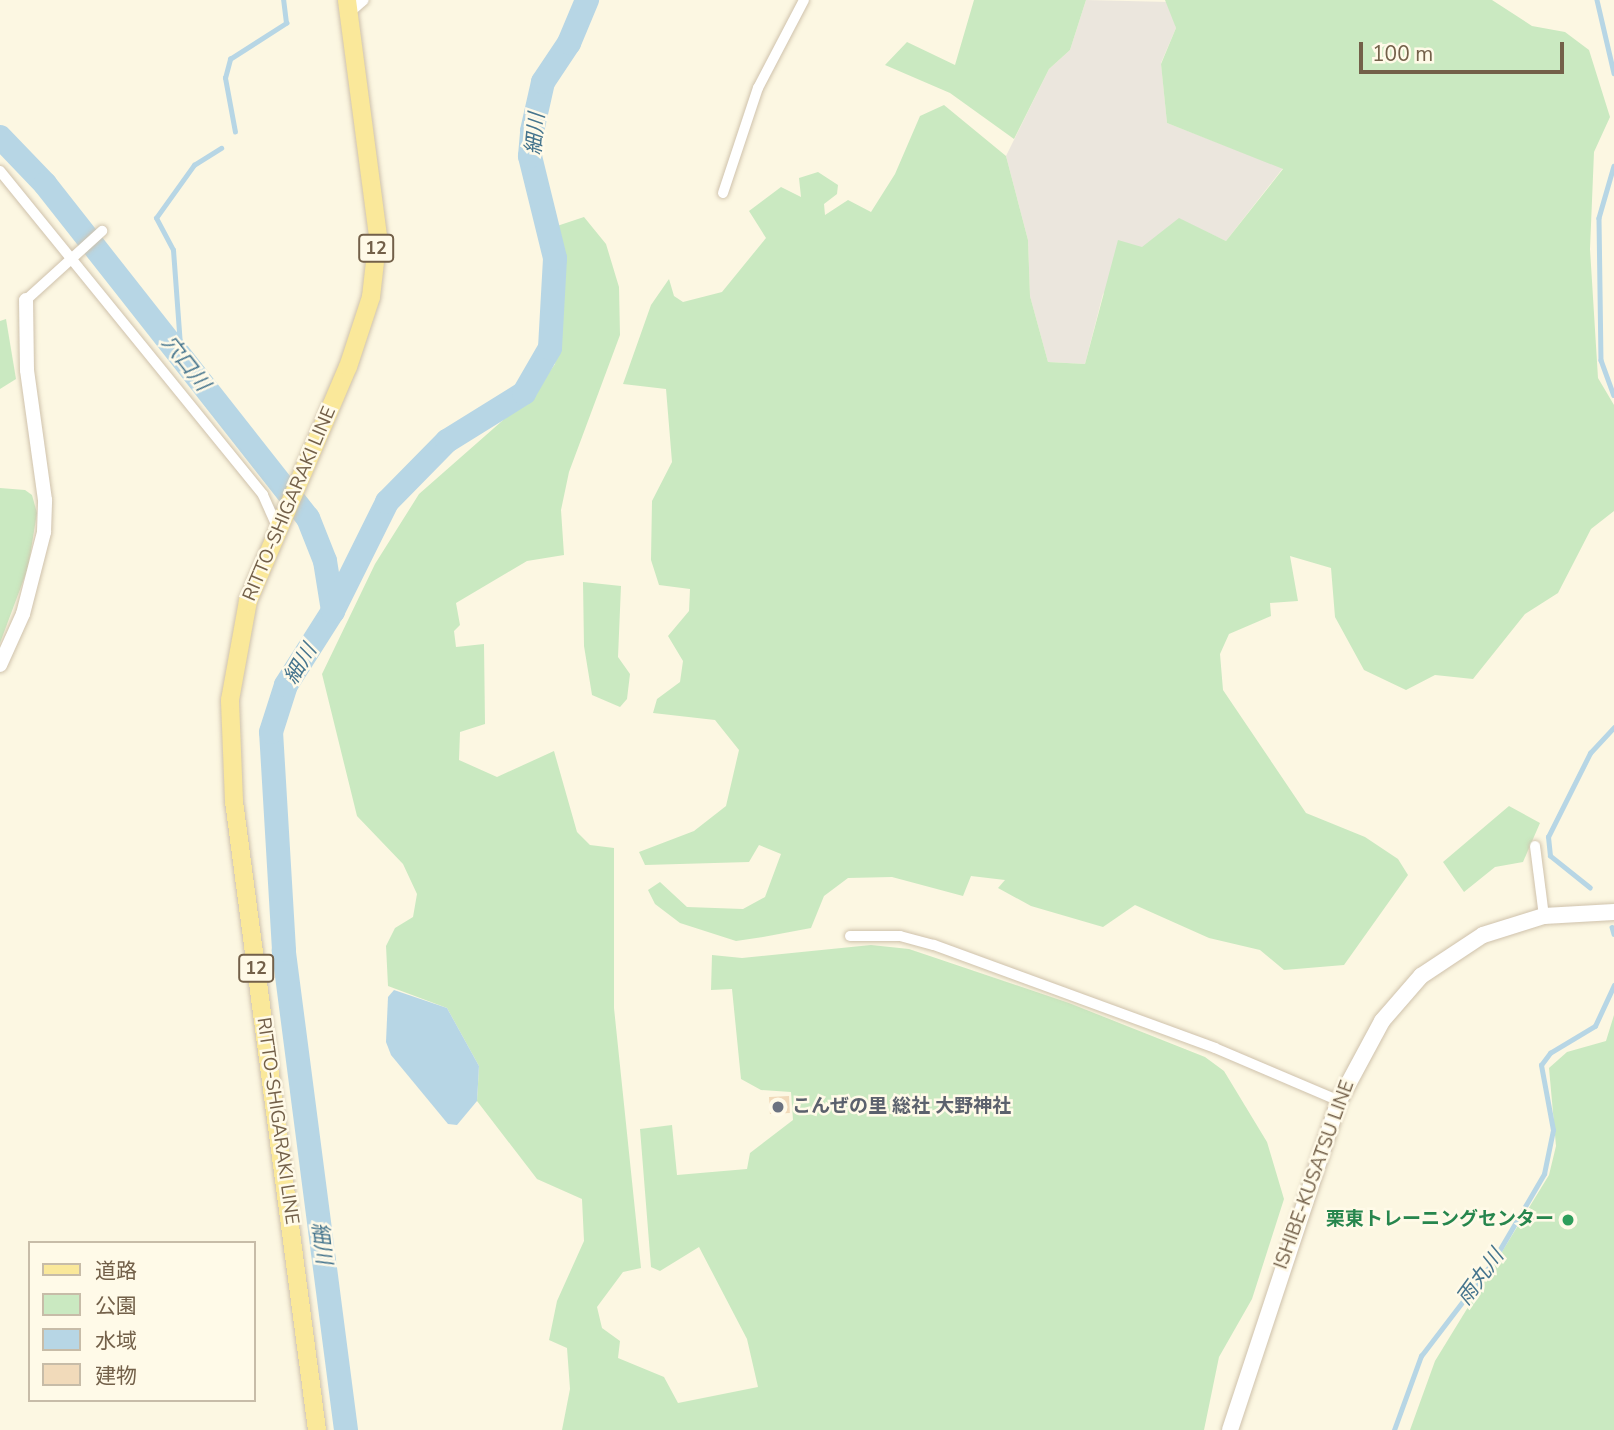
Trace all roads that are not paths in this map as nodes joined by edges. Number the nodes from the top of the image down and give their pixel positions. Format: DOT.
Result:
graph roads {
  1 [pos="364,0"];
  2 [pos="804,0"];
  3 [pos="348,6"];
  4 [pos="0,171"];
  5 [pos="723,193"];
  6 [pos="102,231"];
  7 [pos="77,252"];
  8 [pos="26,300"];
  9 [pos="280,519"];
  10 [pos="0,665"];
  11 [pos="1535,846"];
  12 [pos="1614,912"];
  13 [pos="1544,916"];
  14 [pos="850,936"];
  15 [pos="1339,1101"];
  16 [pos="317,1430"];
  17 [pos="1230,1430"];
  1 -- 3 [label="street"];
  2 -- 5 [label="street"];
  3 -- 9 [label="main road, RITTO-SHIGARAKI LINE / 12"];
  4 -- 7 [label="street"];
  6 -- 7 [label="street"];
  7 -- 8 [label="street"];
  7 -- 9 [label="street"];
  8 -- 10 [label="street"];
  9 -- 16 [label="main road, RITTO-SHIGARAKI LINE / 12"];
  11 -- 13 [label="street"];
  12 -- 13 [label="main road, ISHIBE-KUSATSU LINE"];
  13 -- 15 [label="main road, ISHIBE-KUSATSU LINE"];
  14 -- 15 [label="street"];
  15 -- 17 [label="main road, ISHIBE-KUSATSU LINE"];
}
